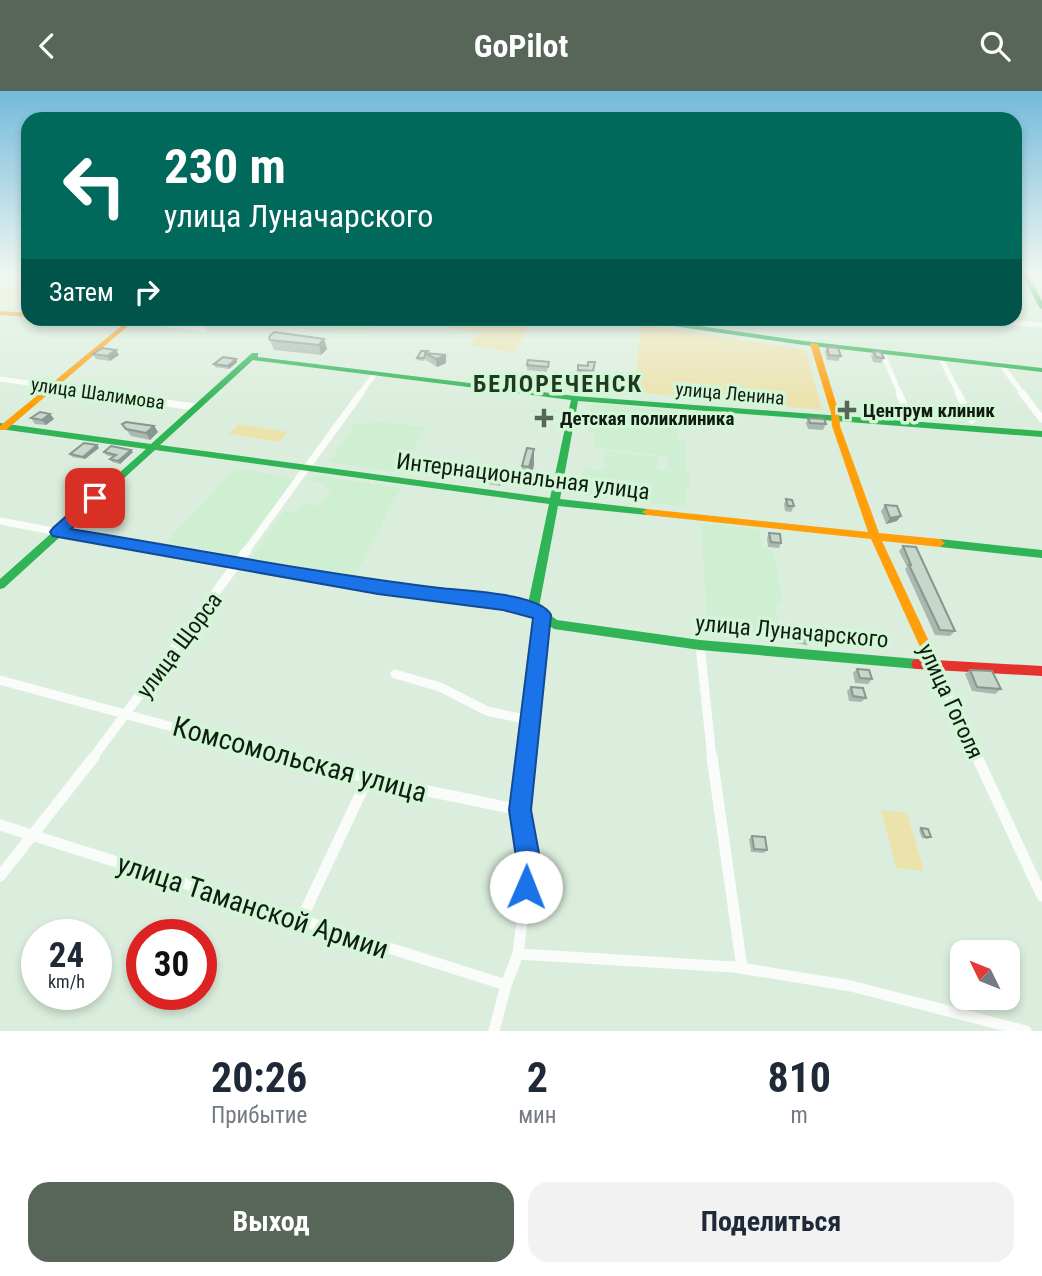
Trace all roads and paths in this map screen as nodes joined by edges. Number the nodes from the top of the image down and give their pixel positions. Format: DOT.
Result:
graph roads {
  1 [pos="1022,323"];
  2 [pos="1042,325"];
  3 [pos="126,326"];
  4 [pos="183,326"];
  5 [pos="716,326"];
  6 [pos="204,329"];
  7 [pos="814,344"];
  8 [pos="883,352"];
  9 [pos="941,359"];
  10 [pos="1002,366"];
  11 [pos="1042,370"];
  12 [pos="374,375"];
  13 [pos="0,379"];
  14 [pos="53,386"];
  15 [pos="575,398"];
  16 [pos="195,407"];
  17 [pos="907,412"];
  18 [pos="1042,419"];
  19 [pos="836,420"];
  20 [pos="972,420"];
  21 [pos="2,428"];
  22 [pos="1042,435"];
  23 [pos="149,447"];
  24 [pos="307,470"];
  25 [pos="555,502"];
  26 [pos="0,521"];
  27 [pos="58,532"];
  28 [pos="875,537"];
  29 [pos="1042,554"];
  30 [pos="239,563"];
  31 [pos="0,585"];
  32 [pos="538,612"];
  33 [pos="700,645"];
  34 [pos="934,665"];
  35 [pos="1042,671"];
  36 [pos="395,674"];
  37 [pos="0,680"];
  38 [pos="128,713"];
  39 [pos="529,720"];
  40 [pos="367,780"];
  41 [pos="520,810"];
  42 [pos="0,825"];
  43 [pos="32,835"];
  44 [pos="0,876"];
  45 [pos="1042,896"];
  46 [pos="300,922"];
  47 [pos="518,954"];
  48 [pos="742,968"];
  49 [pos="506,985"];
  50 [pos="494,1031"];
  51 [pos="1026,1031"];
  1 -- 2 [label="street"];
  3 -- 14 [label="street"];
  4 -- 6 [label="street"];
  5 -- 7 [label="street"];
  7 -- 8 [label="street"];
  7 -- 19 [label="street, улица Гоголя"];
  8 -- 9 [label="street"];
  8 -- 17 [label="street"];
  9 -- 10 [label="street"];
  9 -- 20 [label="street"];
  10 -- 11 [label="street"];
  10 -- 18 [label="street"];
  12 -- 15 [label="street, улица Ленина"];
  12 -- 16 [label="street, улица Ленина"];
  12 -- 24 [label="street, улица Щорса"];
  13 -- 14 [label="street, улица Шалимова"];
  14 -- 16 [label="street, улица Шалимова"];
  14 -- 21 [label="street"];
  15 -- 19 [label="street, улица Ленина"];
  15 -- 25 [label="street"];
  16 -- 23 [label="street"];
  19 -- 22 [label="street, улица Ленина"];
  19 -- 28 [label="street, улица Гоголя"];
  21 -- 23 [label="street, Интернациональная улица"];
  23 -- 24 [label="street, Интернациональная улица"];
  23 -- 27 [label="street"];
  24 -- 25 [label="street, Интернациональная улица"];
  24 -- 30 [label="street, улица Щорса"];
  25 -- 28 [label="street, Интернациональная улица"];
  25 -- 32 [label="street"];
  26 -- 27 [label="street, улица Луначарского"];
  27 -- 30 [label="street, улица Луначарского"];
  27 -- 31 [label="street"];
  28 -- 29 [label="street, Интернациональная улица"];
  28 -- 34 [label="street, улица Гоголя"];
  30 -- 32 [label="street, улица Луначарского"];
  30 -- 38 [label="street, улица Щорса"];
  32 -- 33 [label="street, улица Луначарского"];
  32 -- 39 [label="street"];
  33 -- 34 [label="street, улица Луначарского"];
  33 -- 48 [label="street"];
  34 -- 35 [label="street, улица Луначарского"];
  34 -- 45 [label="street, улица Гоголя"];
  36 -- 39 [label="street"];
  37 -- 38 [label="street, Комсомольская улица"];
  38 -- 40 [label="street, Комсомольская улица"];
  38 -- 43 [label="street, улица Щорса"];
  39 -- 41 [label="street"];
  40 -- 41 [label="street, Комсомольская улица"];
  40 -- 46 [label="street"];
  41 -- 47 [label="street"];
  42 -- 43 [label="street, улица Таманской Армии"];
  43 -- 44 [label="street, улица Щорса"];
  43 -- 46 [label="street, улица Таманской Армии"];
  46 -- 49 [label="street, улица Таманской Армии"];
  47 -- 48 [label="street"];
  47 -- 49 [label="street"];
  48 -- 51 [label="street"];
  49 -- 50 [label="street"];
}
